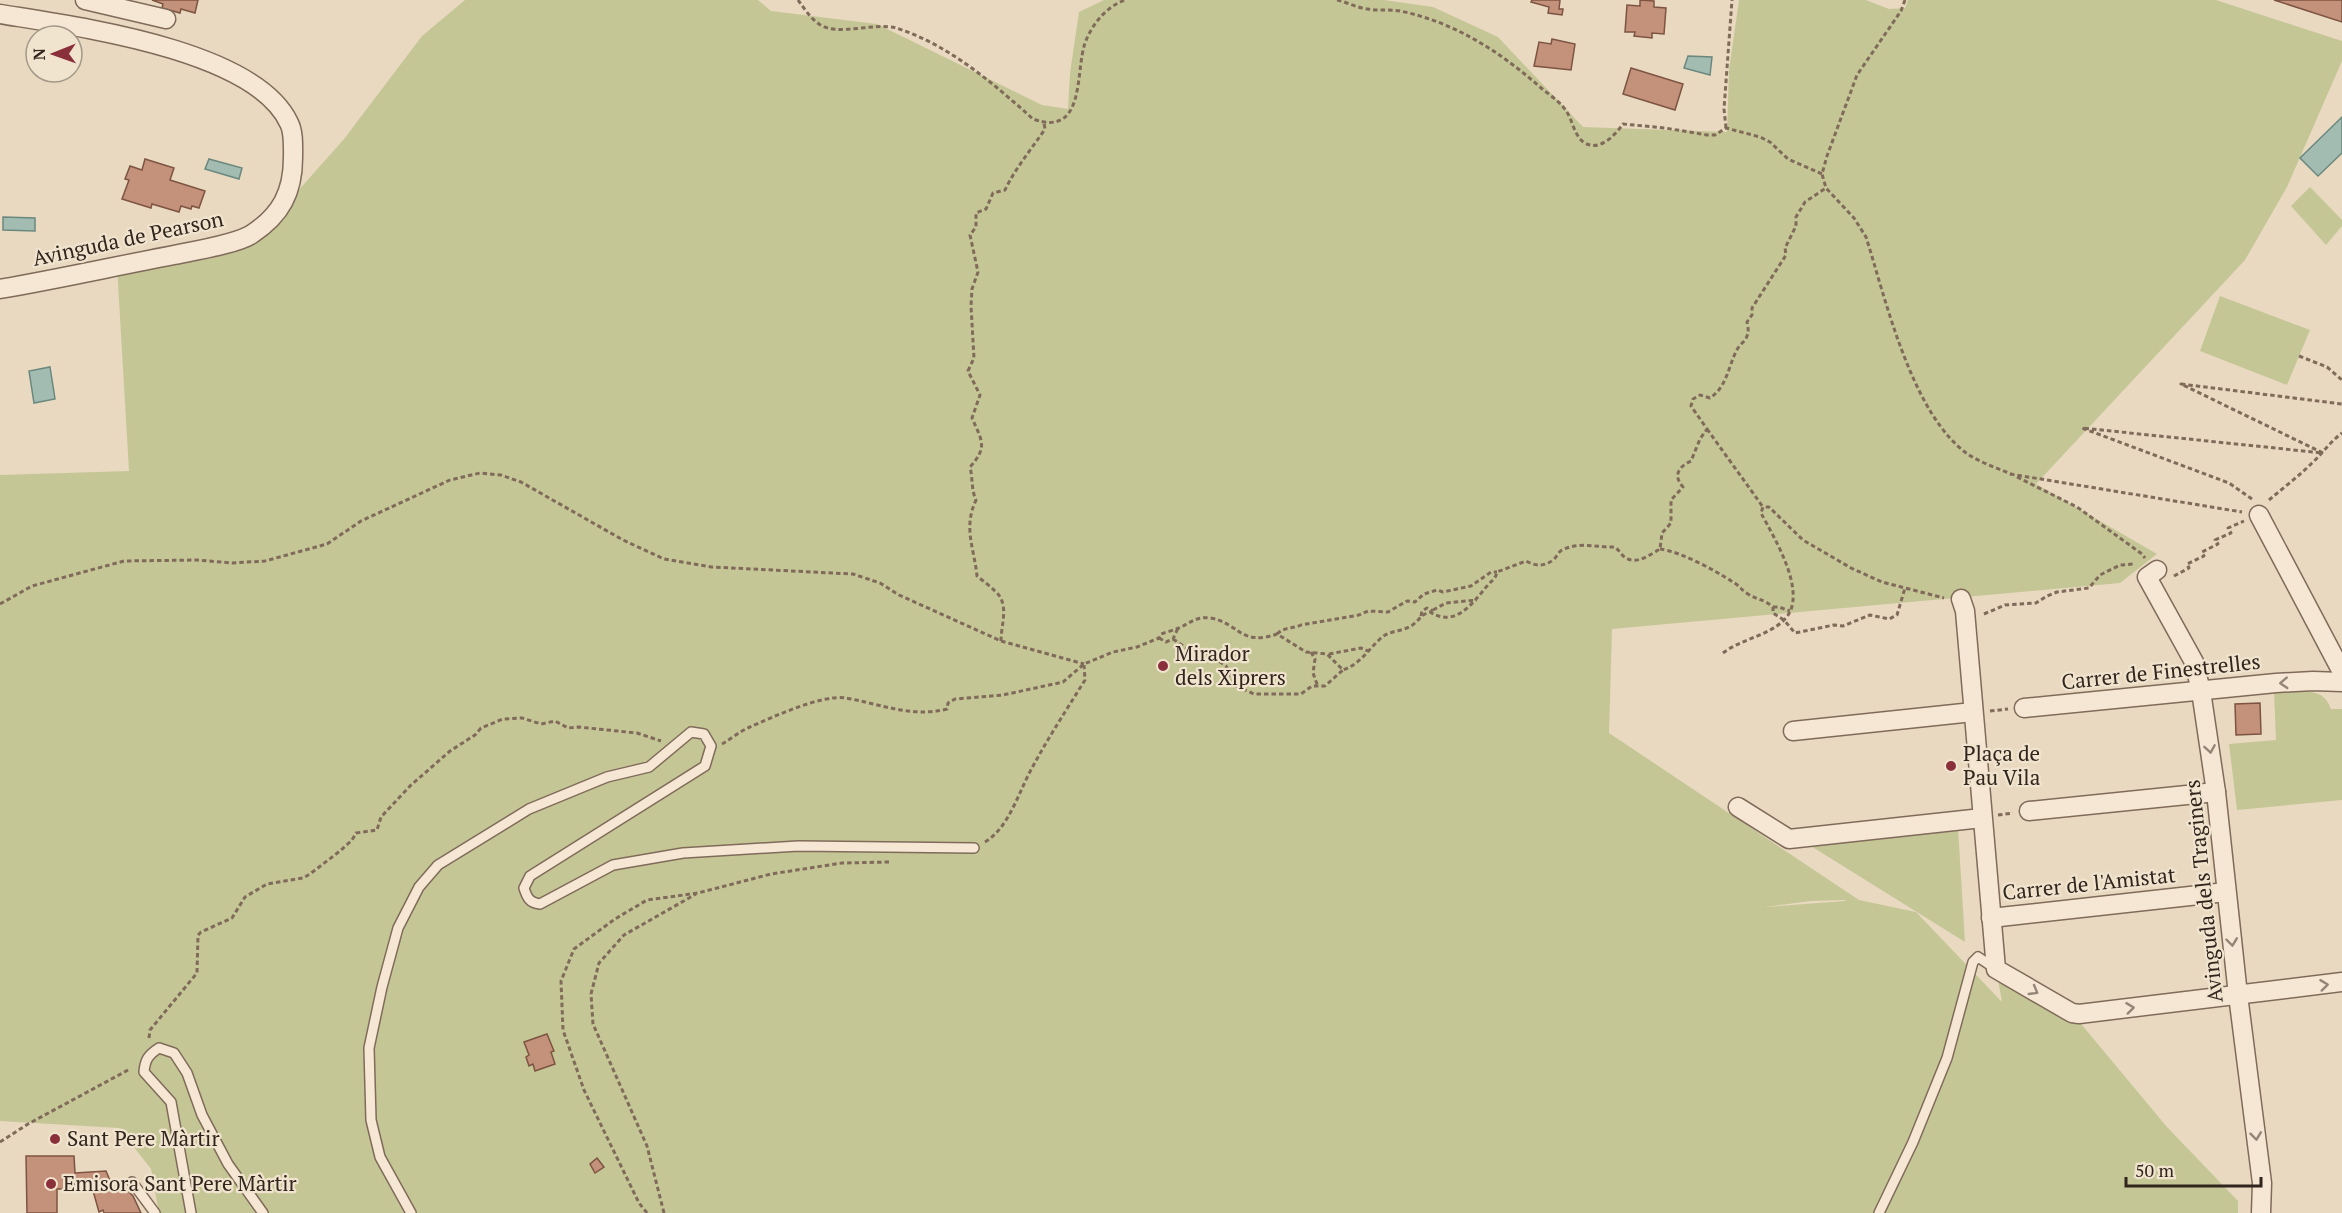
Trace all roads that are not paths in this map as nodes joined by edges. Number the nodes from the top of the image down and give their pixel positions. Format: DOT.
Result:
graph roads {
  1 [pos="86,0"];
  2 [pos="0,14"];
  3 [pos="166,19"];
  4 [pos="0,288"];
  5 [pos="2256,513"];
  6 [pos="2152,573"];
  7 [pos="1963,605"];
  8 [pos="2342,672"];
  9 [pos="2342,682"];
  10 [pos="2201,691"];
  11 [pos="2024,708"];
  12 [pos="1978,712"];
  13 [pos="1793,731"];
  14 [pos="2217,792"];
  15 [pos="1738,807"];
  16 [pos="2029,811"];
  17 [pos="1982,818"];
  18 [pos="974,848"];
  19 [pos="2226,892"];
  20 [pos="1992,918"];
  21 [pos="1996,969"];
  22 [pos="2342,982"];
  23 [pos="2238,995"];
  24 [pos="132,1182"];
  25 [pos="155,1213"];
  26 [pos="191,1213"];
  27 [pos="263,1213"];
  28 [pos="411,1213"];
  29 [pos="1879,1213"];
  30 [pos="2261,1213"];
  1 -- 3 [label="street"];
  2 -- 4 [label="street, Avinguda de Pearson"];
  5 -- 8 [label="street"];
  6 -- 10 [label="street, Avinguda dels Traginers"];
  7 -- 12 [label="street"];
  9 -- 10 [label="street, Carrer de Finestrelles, one-way"];
  10 -- 11 [label="street, Carrer de Finestrelles"];
  10 -- 14 [label="street, Avinguda dels Traginers, one-way"];
  12 -- 13 [label="street"];
  12 -- 17 [label="street"];
  14 -- 16 [label="street"];
  14 -- 19 [label="street, Avinguda dels Traginers"];
  15 -- 17 [label="street"];
  17 -- 20 [label="street"];
  18 -- 28 [label="lane"];
  19 -- 20 [label="street, Carrer de l'Amistat"];
  19 -- 23 [label="street, Avinguda dels Traginers, one-way"];
  20 -- 21 [label="street"];
  21 -- 23 [label="street, one-way"];
  21 -- 29 [label="lane"];
  23 -- 22 [label="street, one-way"];
  23 -- 30 [label="street, Avinguda dels Traginers, one-way"];
  24 -- 25 [label="lane"];
  26 -- 27 [label="lane"];
}
